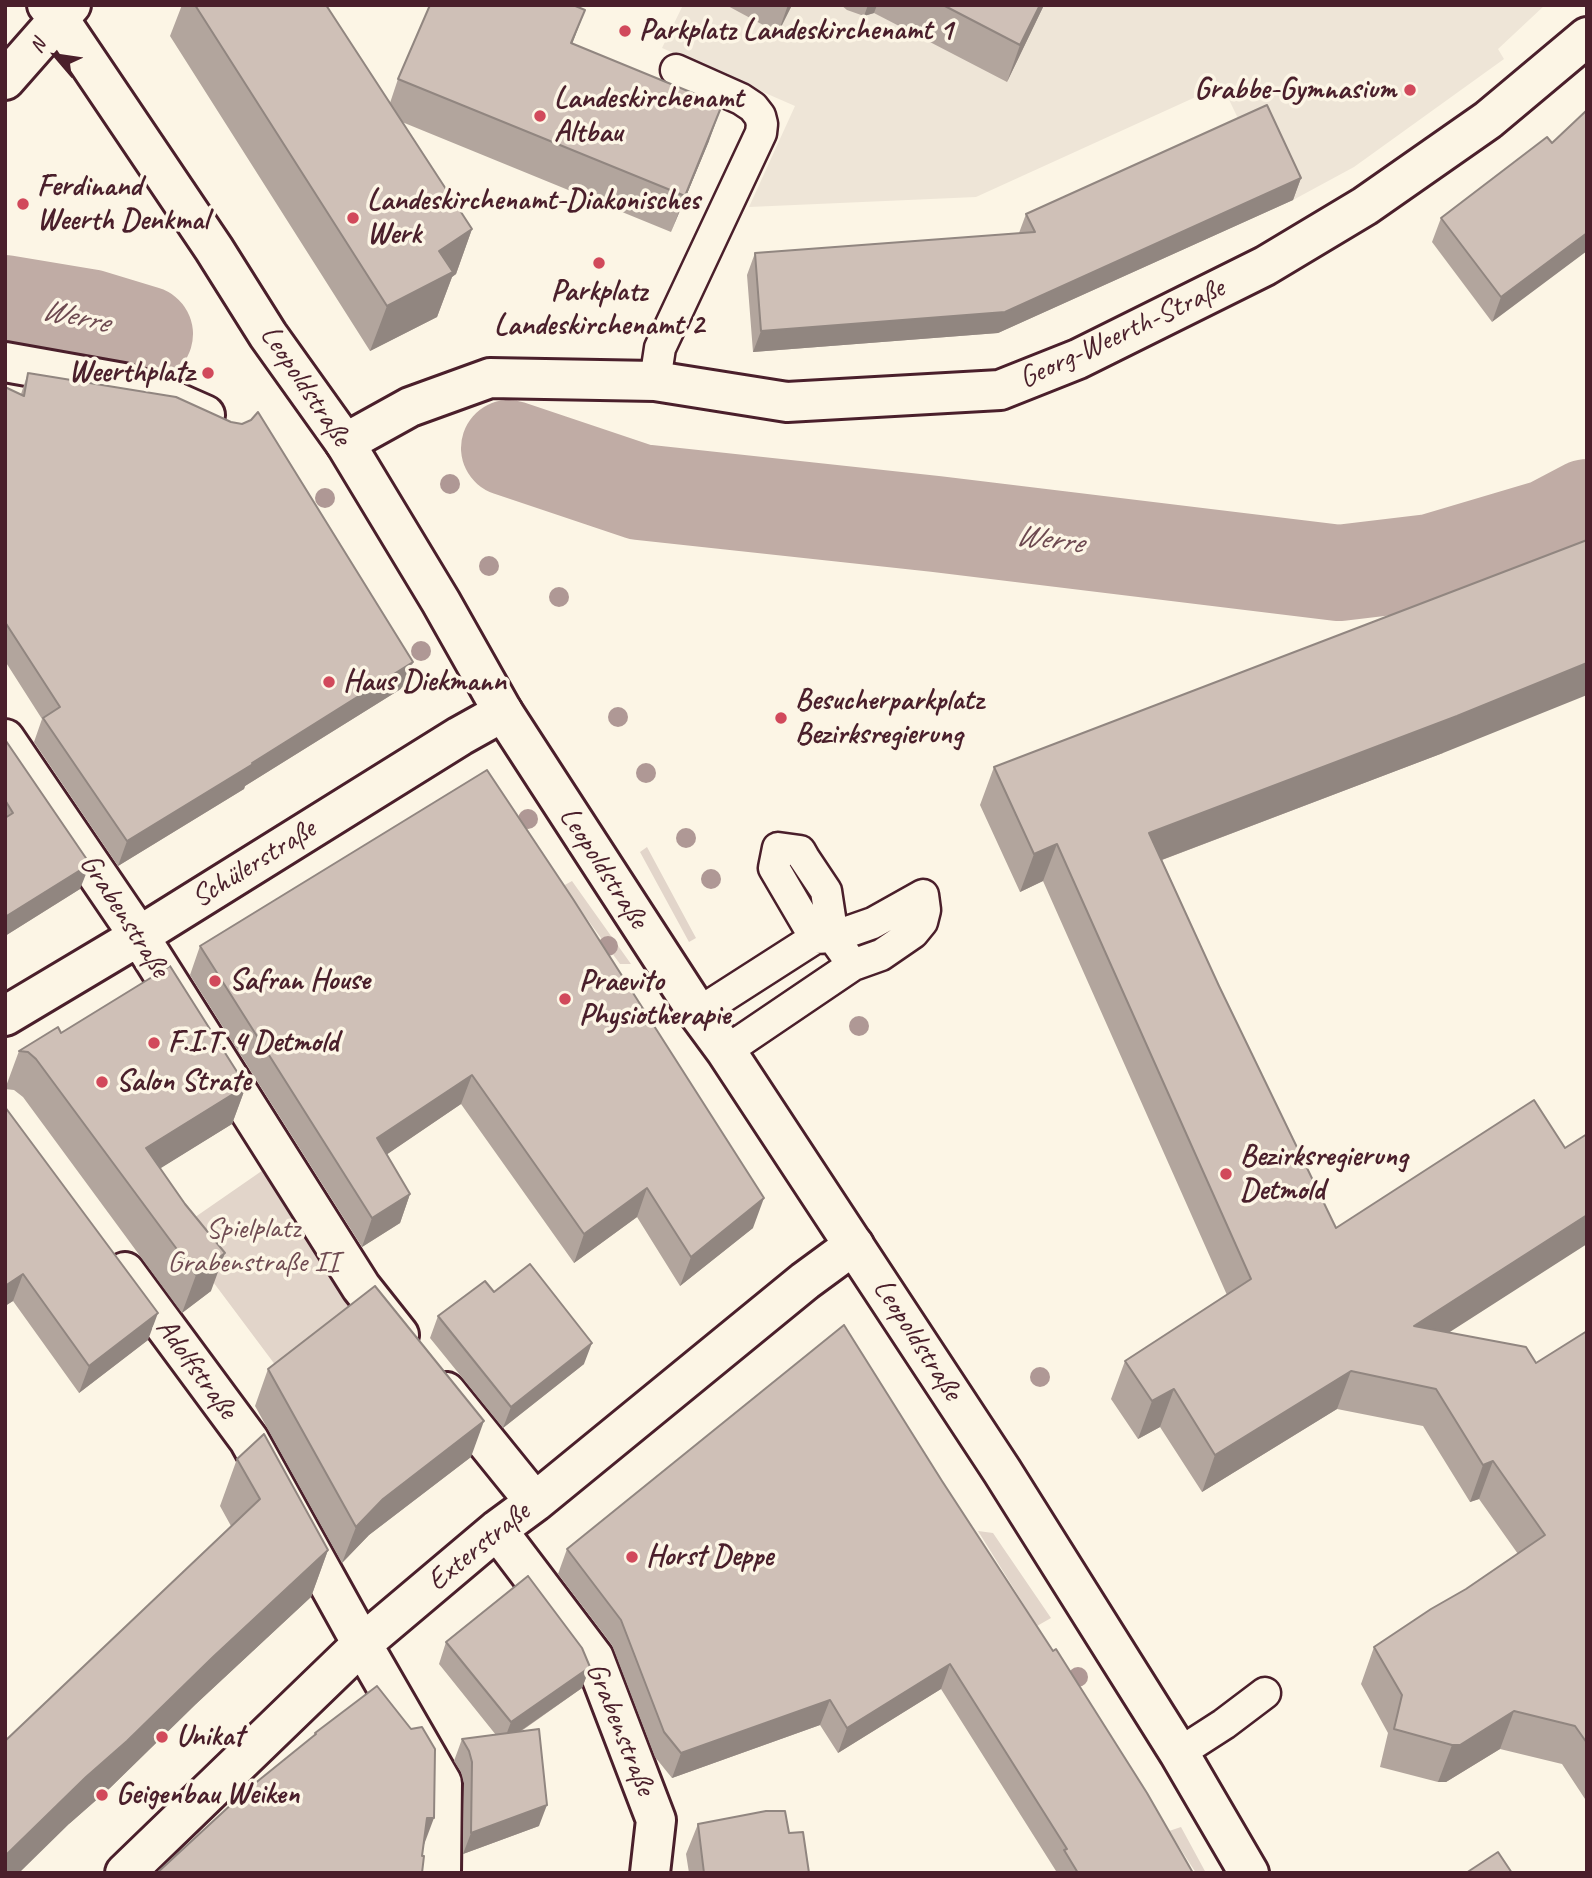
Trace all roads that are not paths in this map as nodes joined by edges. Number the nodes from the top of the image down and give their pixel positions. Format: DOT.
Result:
graph roads {
  1 [pos="59,10"];
  2 [pos="1587,37"];
  3 [pos="676,70"];
  4 [pos="5,80"];
  5 [pos="5,362"];
  6 [pos="655,381"];
  7 [pos="230,427"];
  8 [pos="345,443"];
  9 [pos="503,712"];
  10 [pos="5,739"];
  11 [pos="139,936"];
  12 [pos="824,937"];
  13 [pos="853,965"];
  14 [pos="698,1013"];
  15 [pos="5,1016"];
  16 [pos="726,1051"];
  17 [pos="103,1242"];
  18 [pos="854,1245"];
  19 [pos="536,1502"];
  20 [pos="498,1530"];
  21 [pos="362,1644"];
  22 [pos="1265,1693"];
  23 [pos="1179,1753"];
  24 [pos="125,1873"];
  25 [pos="441,1873"];
  26 [pos="650,1873"];
  27 [pos="1249,1873"];
  1 -- 4 [label="street"];
  1 -- 8 [label="street, Leopoldstraße"];
  2 -- 6 [label="street, Georg-Weerth-Straße"];
  3 -- 6 [label="lane"];
  5 -- 7 [label="street"];
  6 -- 8 [label="street, Georg-Weerth-Straße"];
  8 -- 9 [label="street, Leopoldstraße"];
  9 -- 11 [label="street, Schülerstraße"];
  9 -- 14 [label="street, Leopoldstraße"];
  10 -- 11 [label="street, Grabenstraße"];
  11 -- 15 [label="street, Schülerstraße"];
  11 -- 19 [label="street, Grabenstraße"];
  12 -- 13 [label="lane"];
  12 -- 13 [label="lane"];
  12 -- 14 [label="lane"];
  13 -- 16 [label="lane"];
  14 -- 16 [label="street, Leopoldstraße"];
  16 -- 18 [label="street, Leopoldstraße"];
  17 -- 21 [label="street, Adolfstraße"];
  18 -- 19 [label="street, Exterstraße"];
  18 -- 23 [label="street, Leopoldstraße"];
  19 -- 20 [label="street, Exterstraße"];
  20 -- 21 [label="street, Exterstraße"];
  20 -- 26 [label="street, Grabenstraße"];
  21 -- 24 [label="street, Exterstraße"];
  21 -- 25 [label="street, Adolfstraße"];
  22 -- 23 [label="lane"];
  23 -- 27 [label="street, Leopoldstraße"];
}
